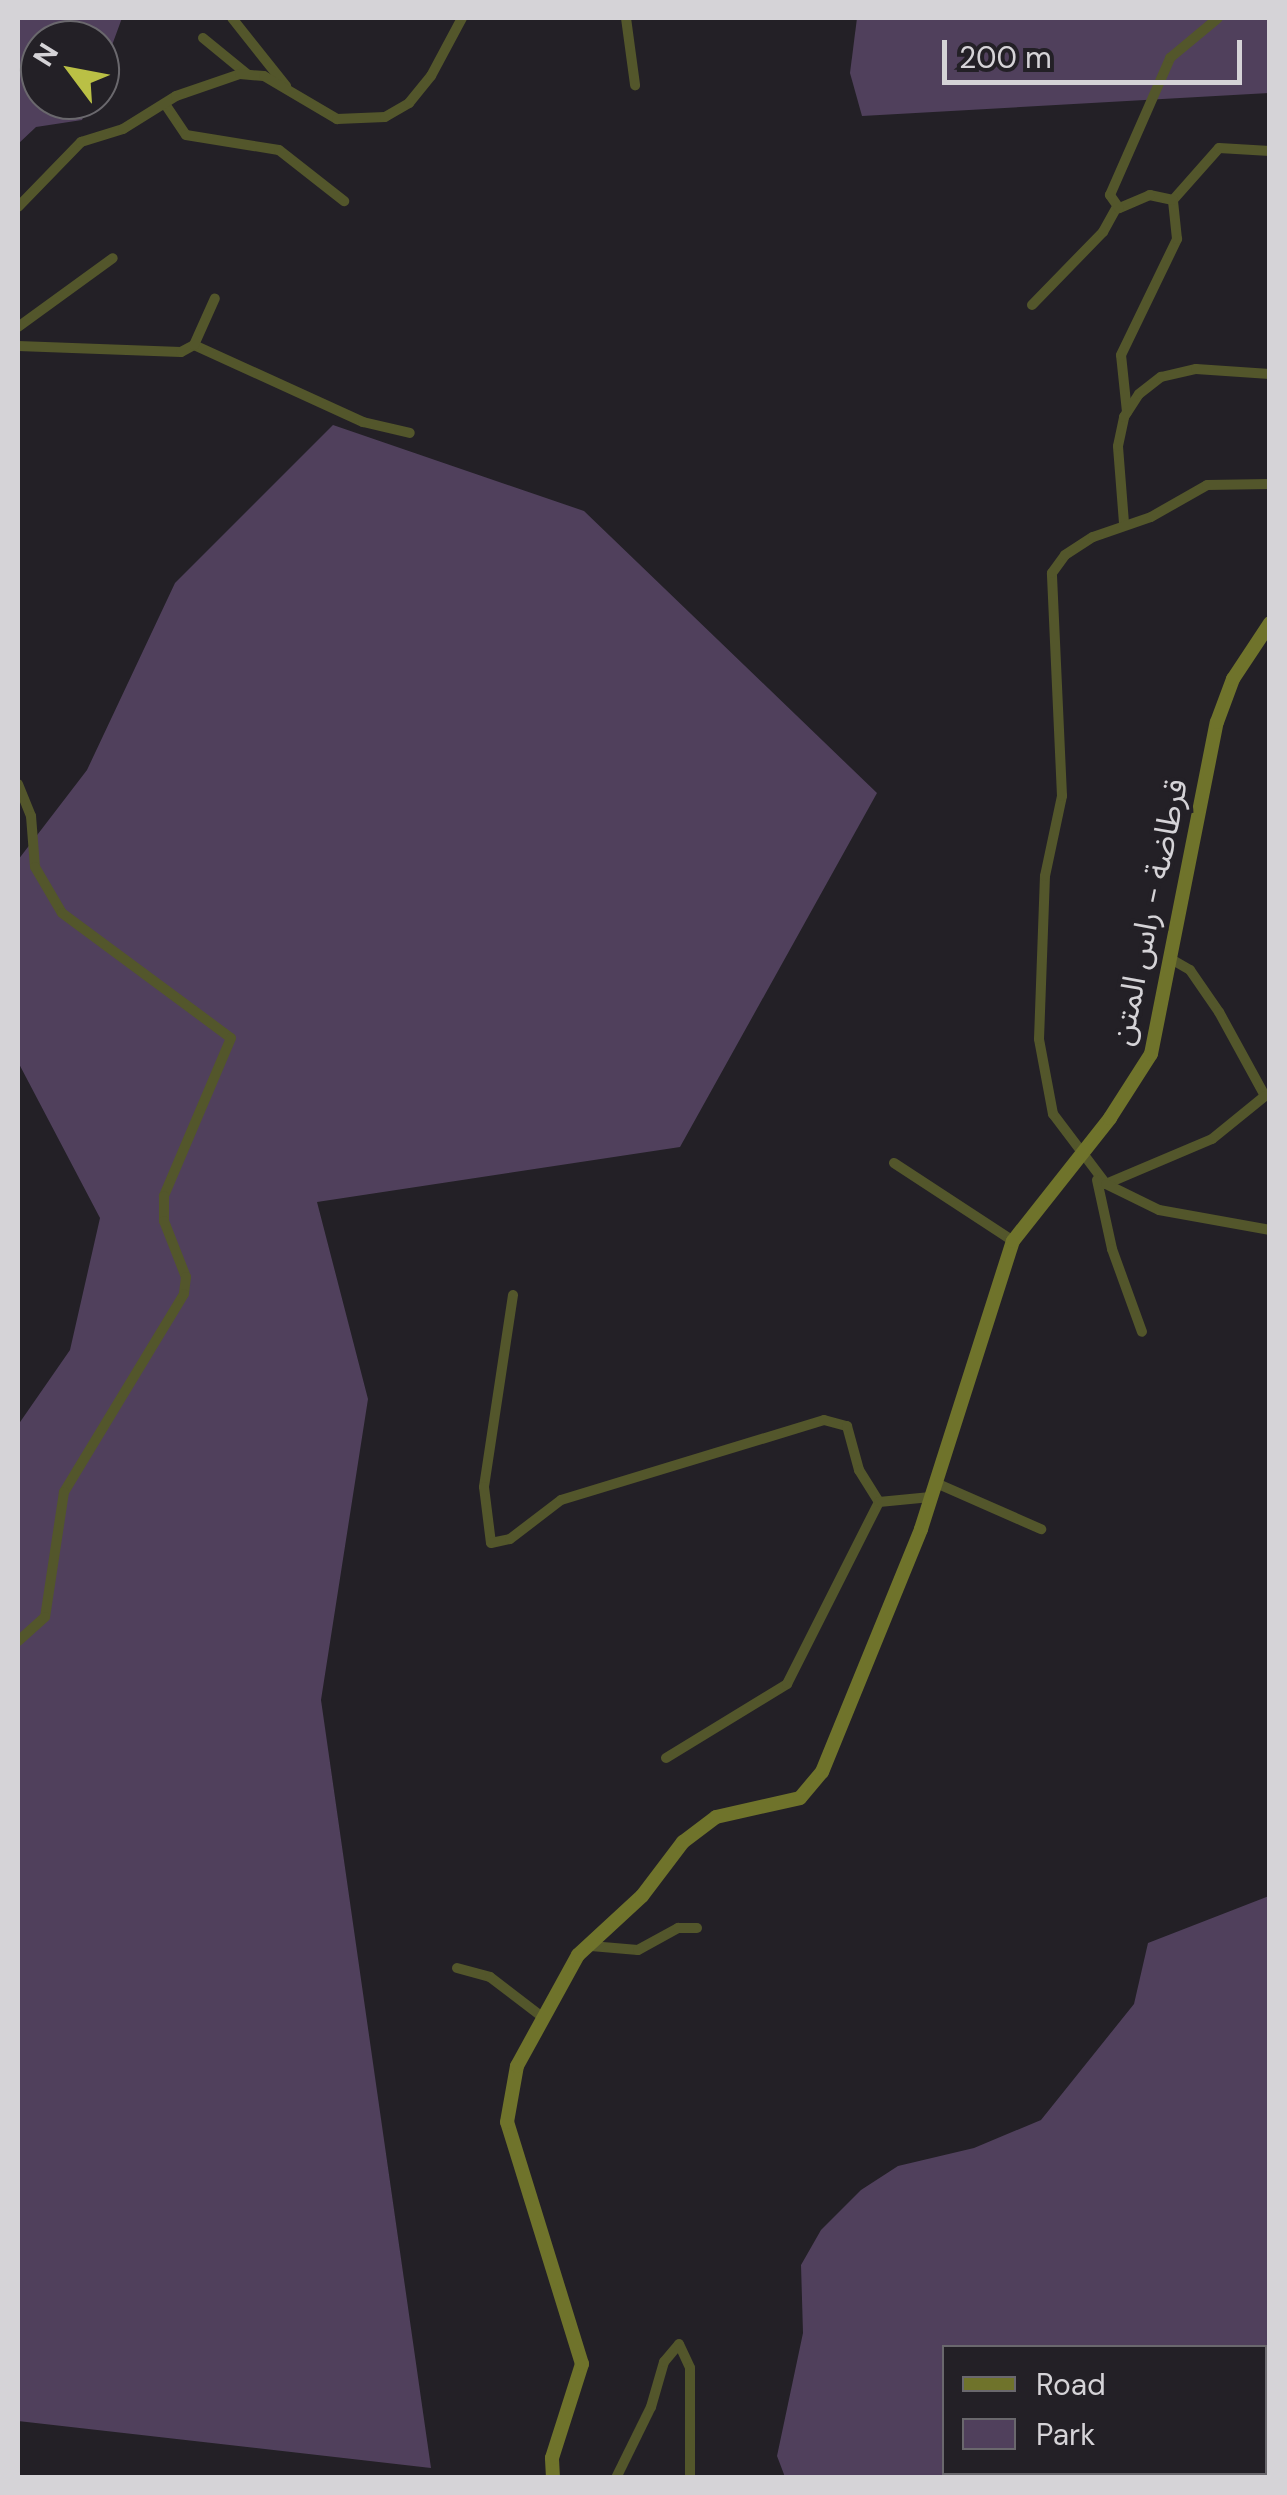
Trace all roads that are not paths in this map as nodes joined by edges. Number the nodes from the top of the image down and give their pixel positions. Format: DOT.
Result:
graph roads {
  1 [pos="232,18"];
  2 [pos="462,18"];
  3 [pos="626,18"];
  4 [pos="1218,18"];
  5 [pos="203,38"];
  6 [pos="248,75"];
  7 [pos="635,84"];
  8 [pos="286,87"];
  9 [pos="165,104"];
  10 [pos="1270,150"];
  11 [pos="1172,200"];
  12 [pos="344,201"];
  13 [pos="18,207"];
  14 [pos="1116,207"];
  15 [pos="113,258"];
  16 [pos="214,298"];
  17 [pos="1032,305"];
  18 [pos="18,326"];
  19 [pos="18,346"];
  20 [pos="194,346"];
  21 [pos="1270,374"];
  22 [pos="1126,412"];
  23 [pos="410,433"];
  24 [pos="1270,484"];
  25 [pos="1124,523"];
  26 [pos="1270,624"];
  27 [pos="18,784"];
  28 [pos="1172,959"];
  29 [pos="1082,1154"];
  30 [pos="894,1163"];
  31 [pos="1102,1182"];
  32 [pos="1270,1230"];
  33 [pos="1012,1241"];
  34 [pos="514,1295"];
  35 [pos="1142,1332"];
  36 [pos="933,1490"];
  37 [pos="879,1502"];
  38 [pos="1041,1529"];
  39 [pos="18,1642"];
  40 [pos="666,1758"];
  41 [pos="697,1928"];
  42 [pos="578,1955"];
  43 [pos="457,1968"];
  44 [pos="541,2016"];
  45 [pos="553,2478"];
  46 [pos="616,2478"];
  47 [pos="690,2478"];
  1 -- 8 [label="street"];
  2 -- 8 [label="street"];
  3 -- 7 [label="street"];
  4 -- 14 [label="street"];
  5 -- 6 [label="street"];
  6 -- 8 [label="street"];
  6 -- 9 [label="street"];
  9 -- 12 [label="street"];
  9 -- 13 [label="street"];
  10 -- 11 [label="street"];
  11 -- 14 [label="street"];
  11 -- 22 [label="street"];
  14 -- 17 [label="street"];
  15 -- 18 [label="street"];
  16 -- 20 [label="street"];
  19 -- 20 [label="street"];
  20 -- 23 [label="street"];
  21 -- 22 [label="street"];
  22 -- 25 [label="street"];
  24 -- 25 [label="street"];
  25 -- 29 [label="street"];
  26 -- 28 [label="main road, قرطاضة - راس المتن"];
  27 -- 39 [label="street"];
  28 -- 29 [label="main road, قرطاضة - راس المتن"];
  28 -- 31 [label="street"];
  29 -- 31 [label="street"];
  29 -- 33 [label="main road, قرطاضة - راس المتن"];
  30 -- 33 [label="street"];
  31 -- 32 [label="street"];
  31 -- 35 [label="street"];
  33 -- 36 [label="main road, قرطاضة - راس المتن"];
  34 -- 37 [label="street"];
  36 -- 37 [label="street"];
  36 -- 38 [label="street"];
  36 -- 42 [label="main road, قرطاضة - راس المتن"];
  37 -- 40 [label="street"];
  41 -- 42 [label="street"];
  42 -- 44 [label="main road, قرطاضة - راس المتن"];
  43 -- 44 [label="street"];
  44 -- 45 [label="main road, قرطاضة - راس المتن"];
  46 -- 47 [label="street"];
}
